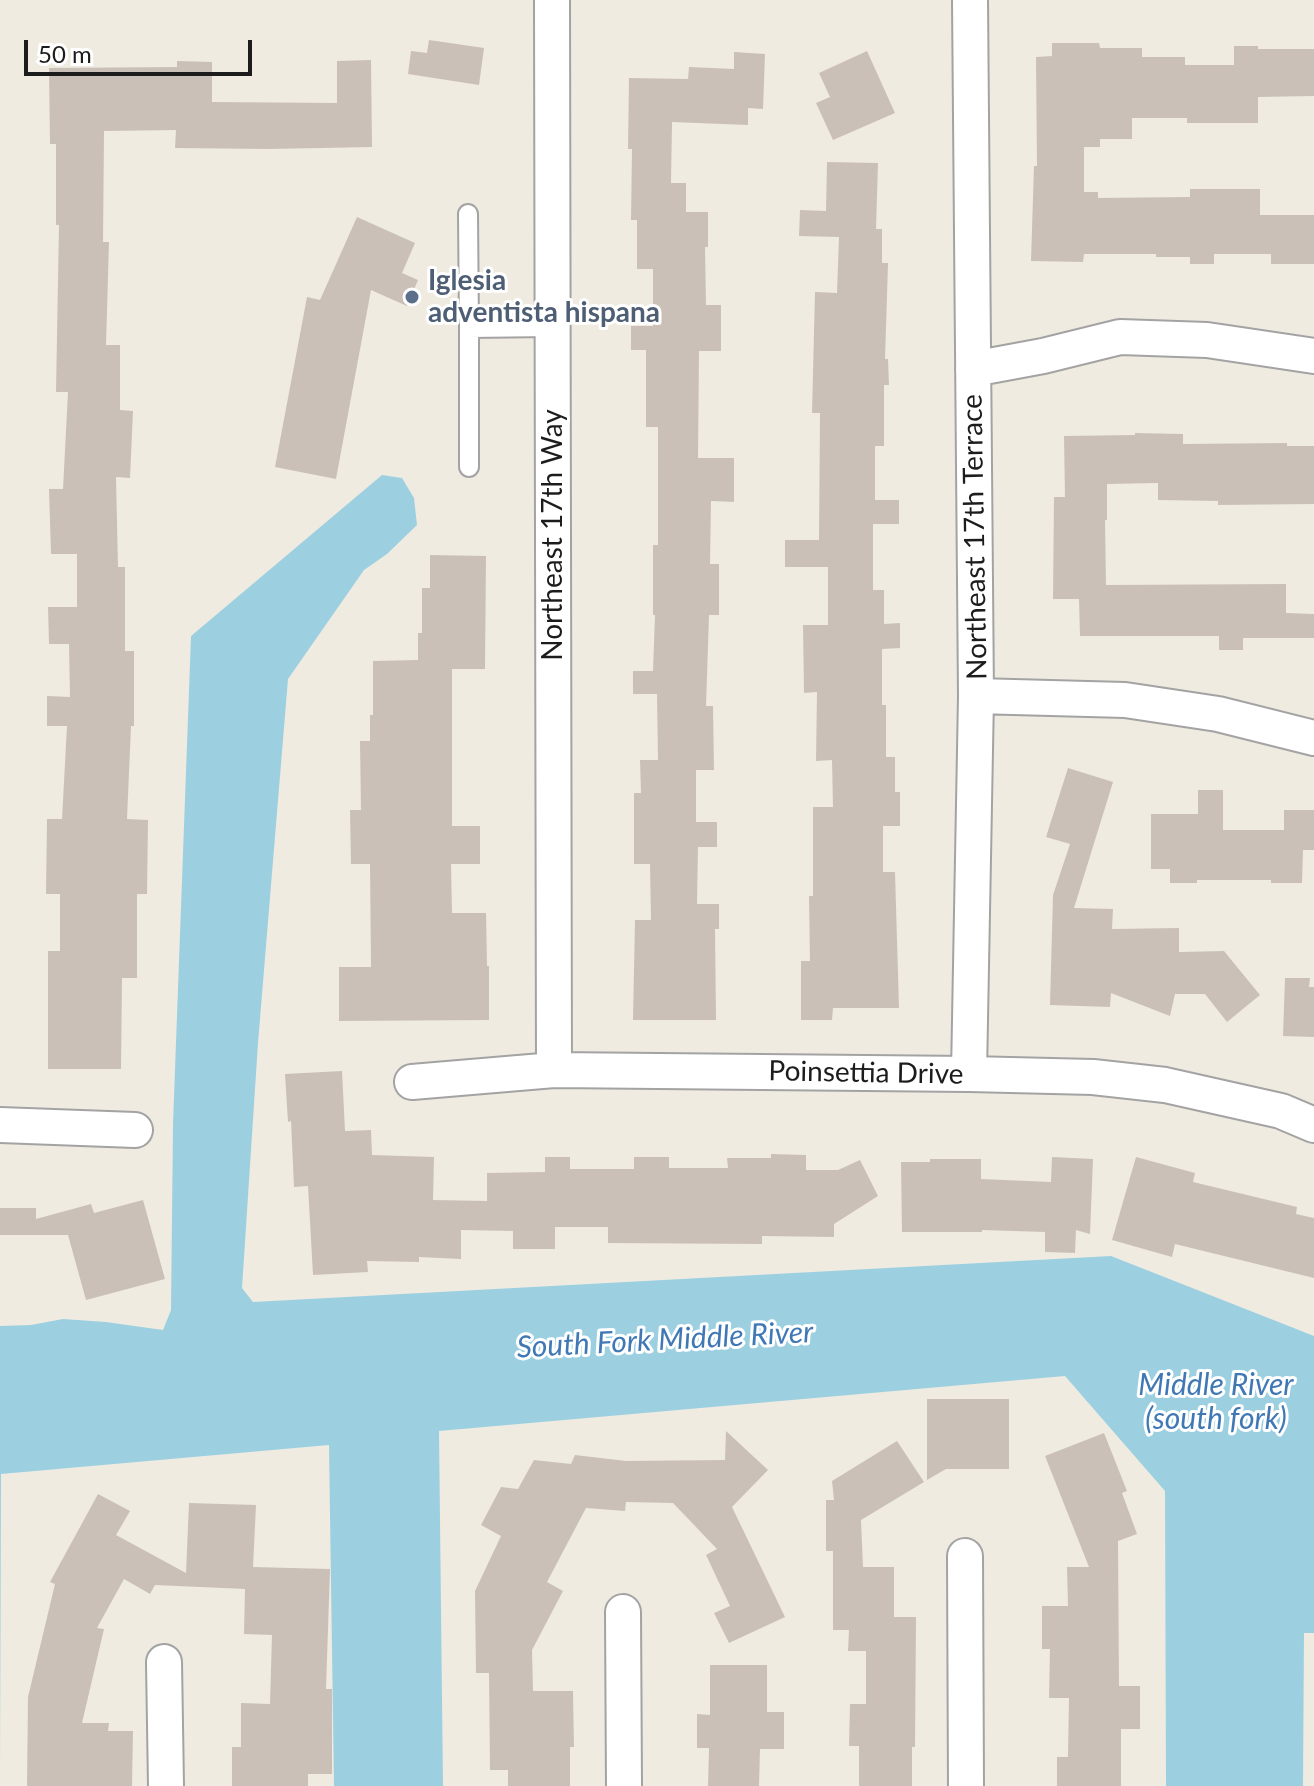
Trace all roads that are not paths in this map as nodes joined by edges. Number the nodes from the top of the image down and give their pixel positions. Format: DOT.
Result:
graph roads {
  1 [pos="552,0"];
  2 [pos="970,0"];
  3 [pos="468,214"];
  4 [pos="552,327"];
  5 [pos="469,328"];
  6 [pos="1314,356"];
  7 [pos="973,369"];
  8 [pos="469,467"];
  9 [pos="976,696"];
  10 [pos="1314,738"];
  11 [pos="554,1070"];
  12 [pos="969,1074"];
  13 [pos="412,1082"];
  14 [pos="0,1125"];
  15 [pos="1314,1125"];
  16 [pos="135,1130"];
  17 [pos="965,1556"];
  18 [pos="623,1612"];
  19 [pos="164,1662"];
  20 [pos="166,1786"];
  21 [pos="624,1786"];
  22 [pos="966,1786"];
  1 -- 4 [label="street, Northeast 17th Way"];
  2 -- 7 [label="street, Northeast 17th Terrace"];
  3 -- 5 [label="lane"];
  4 -- 5 [label="lane"];
  4 -- 11 [label="street, Northeast 17th Way"];
  5 -- 8 [label="lane"];
  6 -- 7 [label="street"];
  7 -- 9 [label="street, Northeast 17th Terrace"];
  9 -- 10 [label="street"];
  9 -- 12 [label="street, Northeast 17th Terrace"];
  11 -- 12 [label="street, Poinsettia Drive"];
  11 -- 13 [label="street, Poinsettia Drive"];
  12 -- 15 [label="street, Poinsettia Drive"];
  14 -- 16 [label="street"];
  17 -- 22 [label="street"];
  18 -- 21 [label="street"];
  19 -- 20 [label="street"];
}
